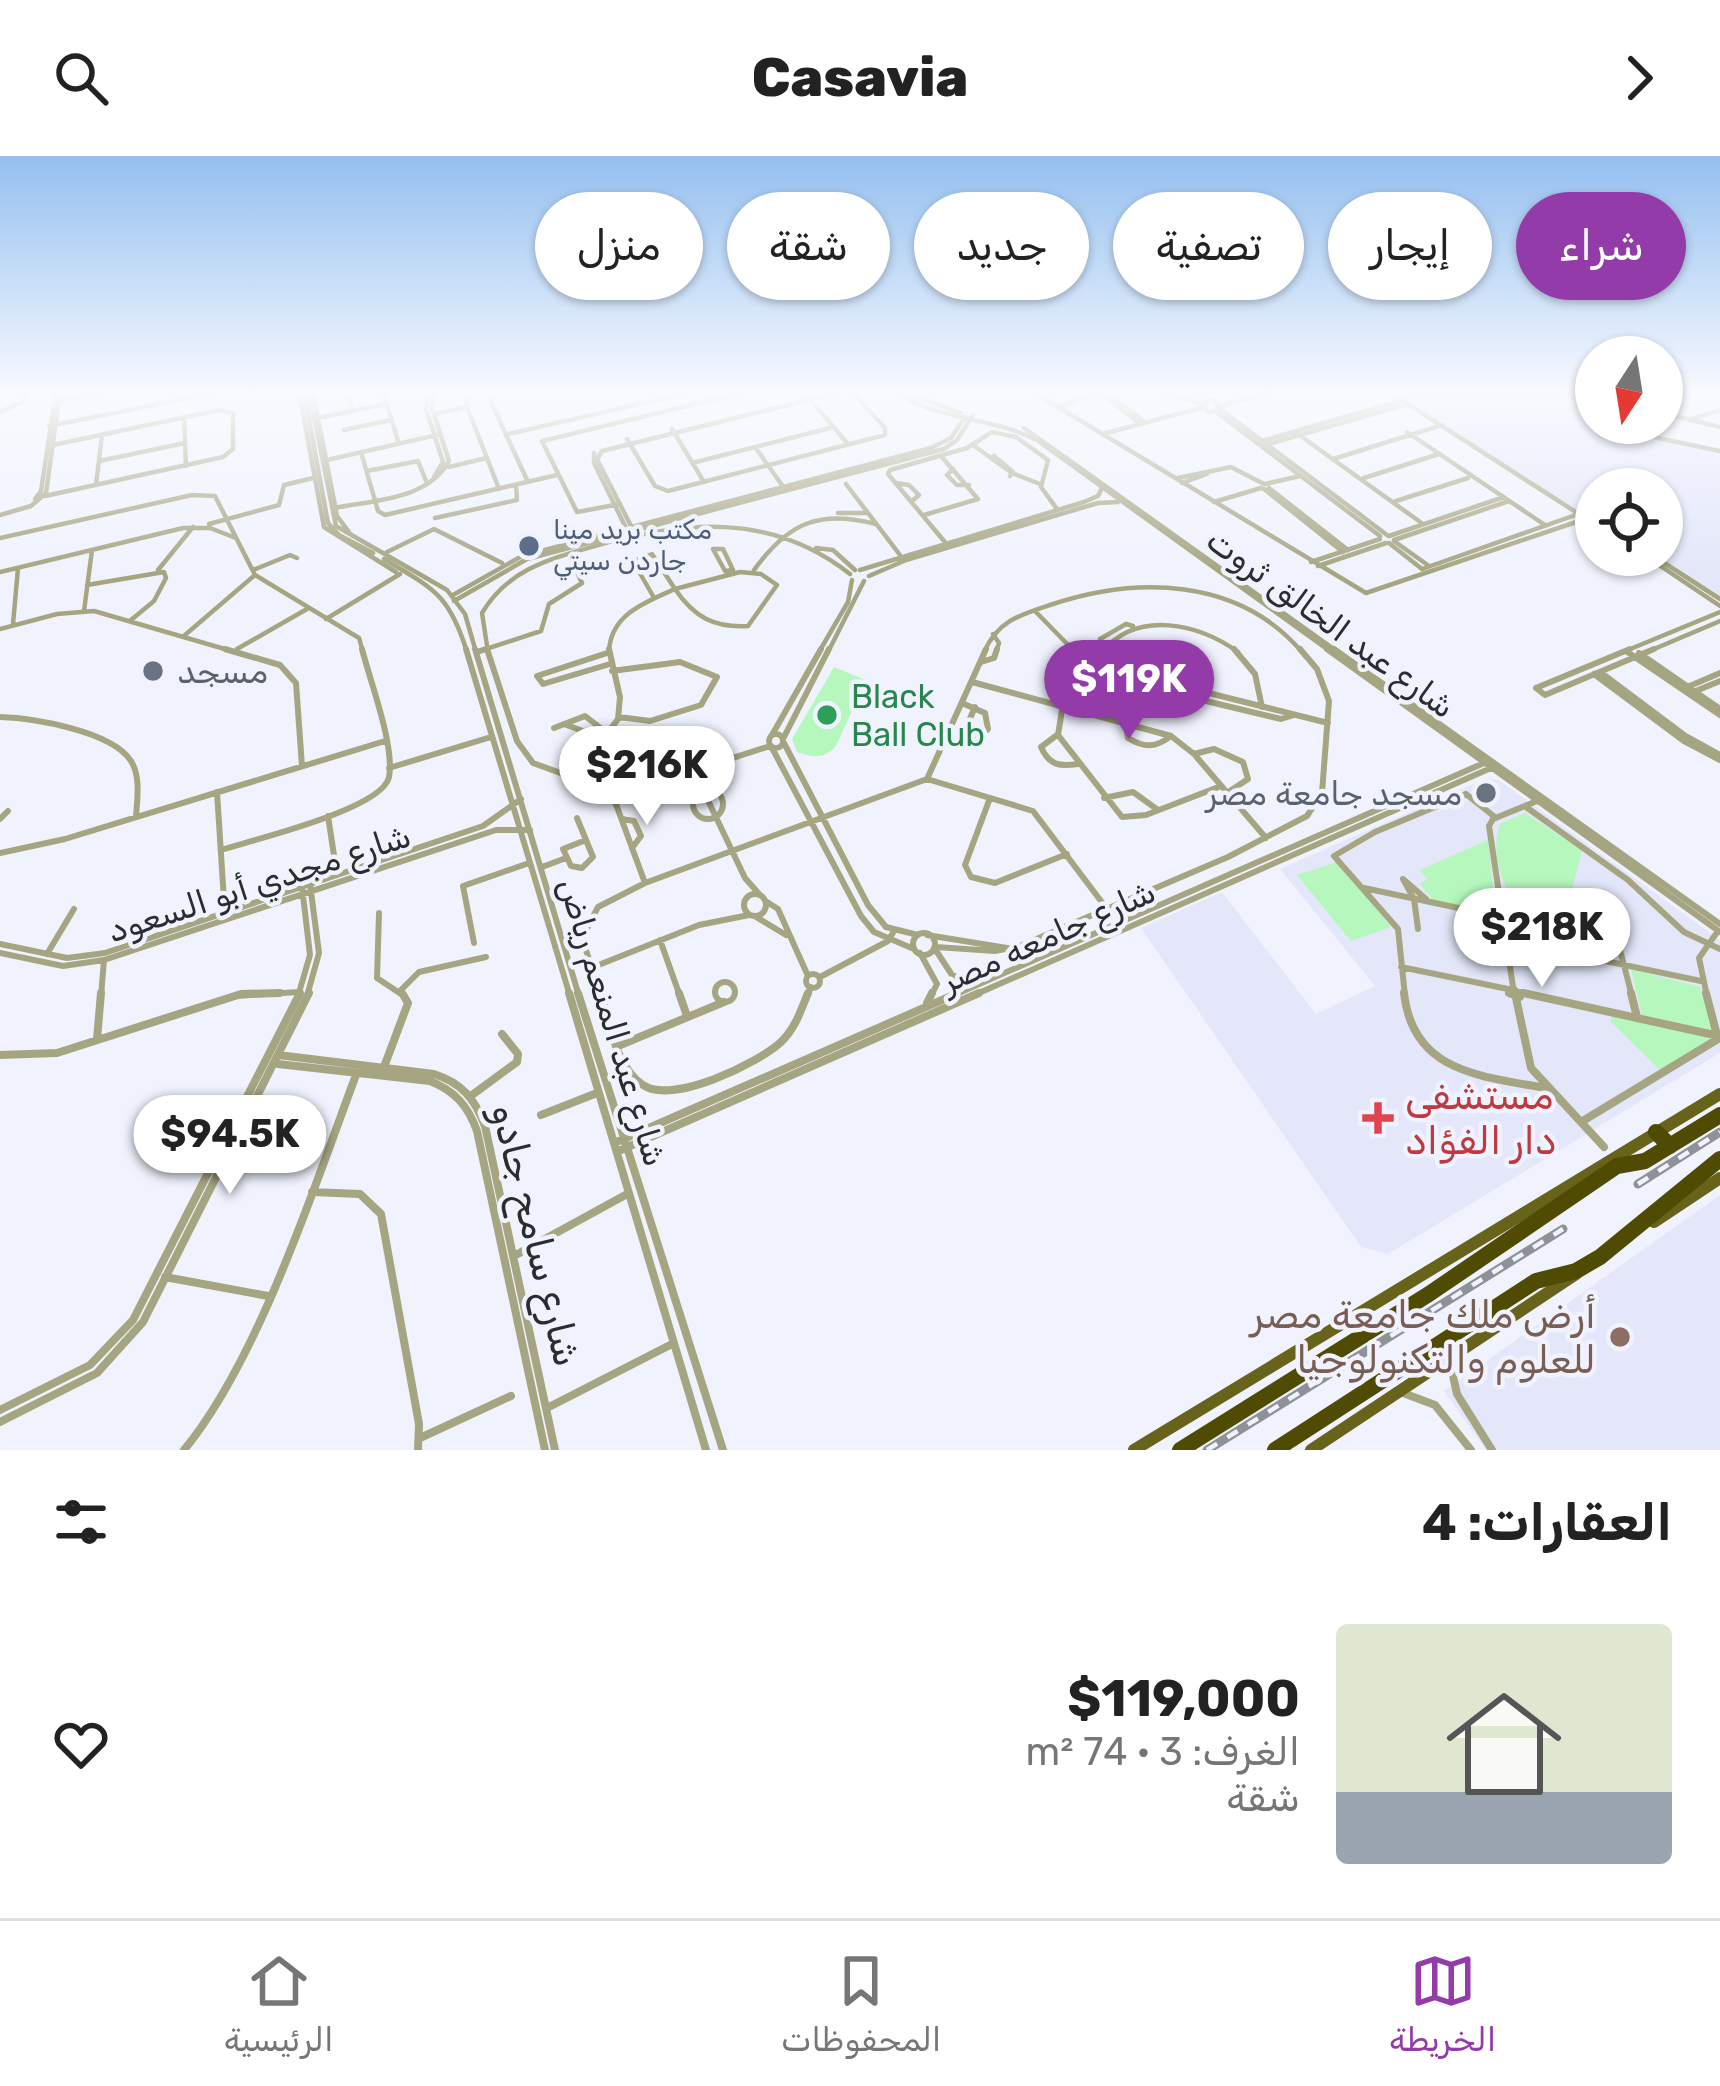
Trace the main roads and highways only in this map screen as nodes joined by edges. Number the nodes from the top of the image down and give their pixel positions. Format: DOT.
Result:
graph roads {
  1 [pos="1720,1094"];
  2 [pos="1720,1115"];
  3 [pos="1656,1132"];
  4 [pos="1670,1146"];
  5 [pos="1720,1160"];
  6 [pos="1720,1178"];
  7 [pos="1547,1207"];
  8 [pos="1634,1234"];
  9 [pos="1580,1269"];
  10 [pos="1134,1450"];
  11 [pos="1180,1450"];
  12 [pos="1275,1450"];
  13 [pos="1311,1450"];
  1 -- 3 [label="main road"];
  2 -- 4 [label="highway"];
  3 -- 4 [label="highway"];
  3 -- 7 [label="main road"];
  4 -- 7 [label="highway"];
  5 -- 8 [label="highway"];
  6 -- 8 [label="main road"];
  7 -- 10 [label="main road"];
  7 -- 11 [label="highway"];
  8 -- 9 [label="highway"];
  9 -- 12 [label="highway"];
  9 -- 13 [label="main road"];
}
